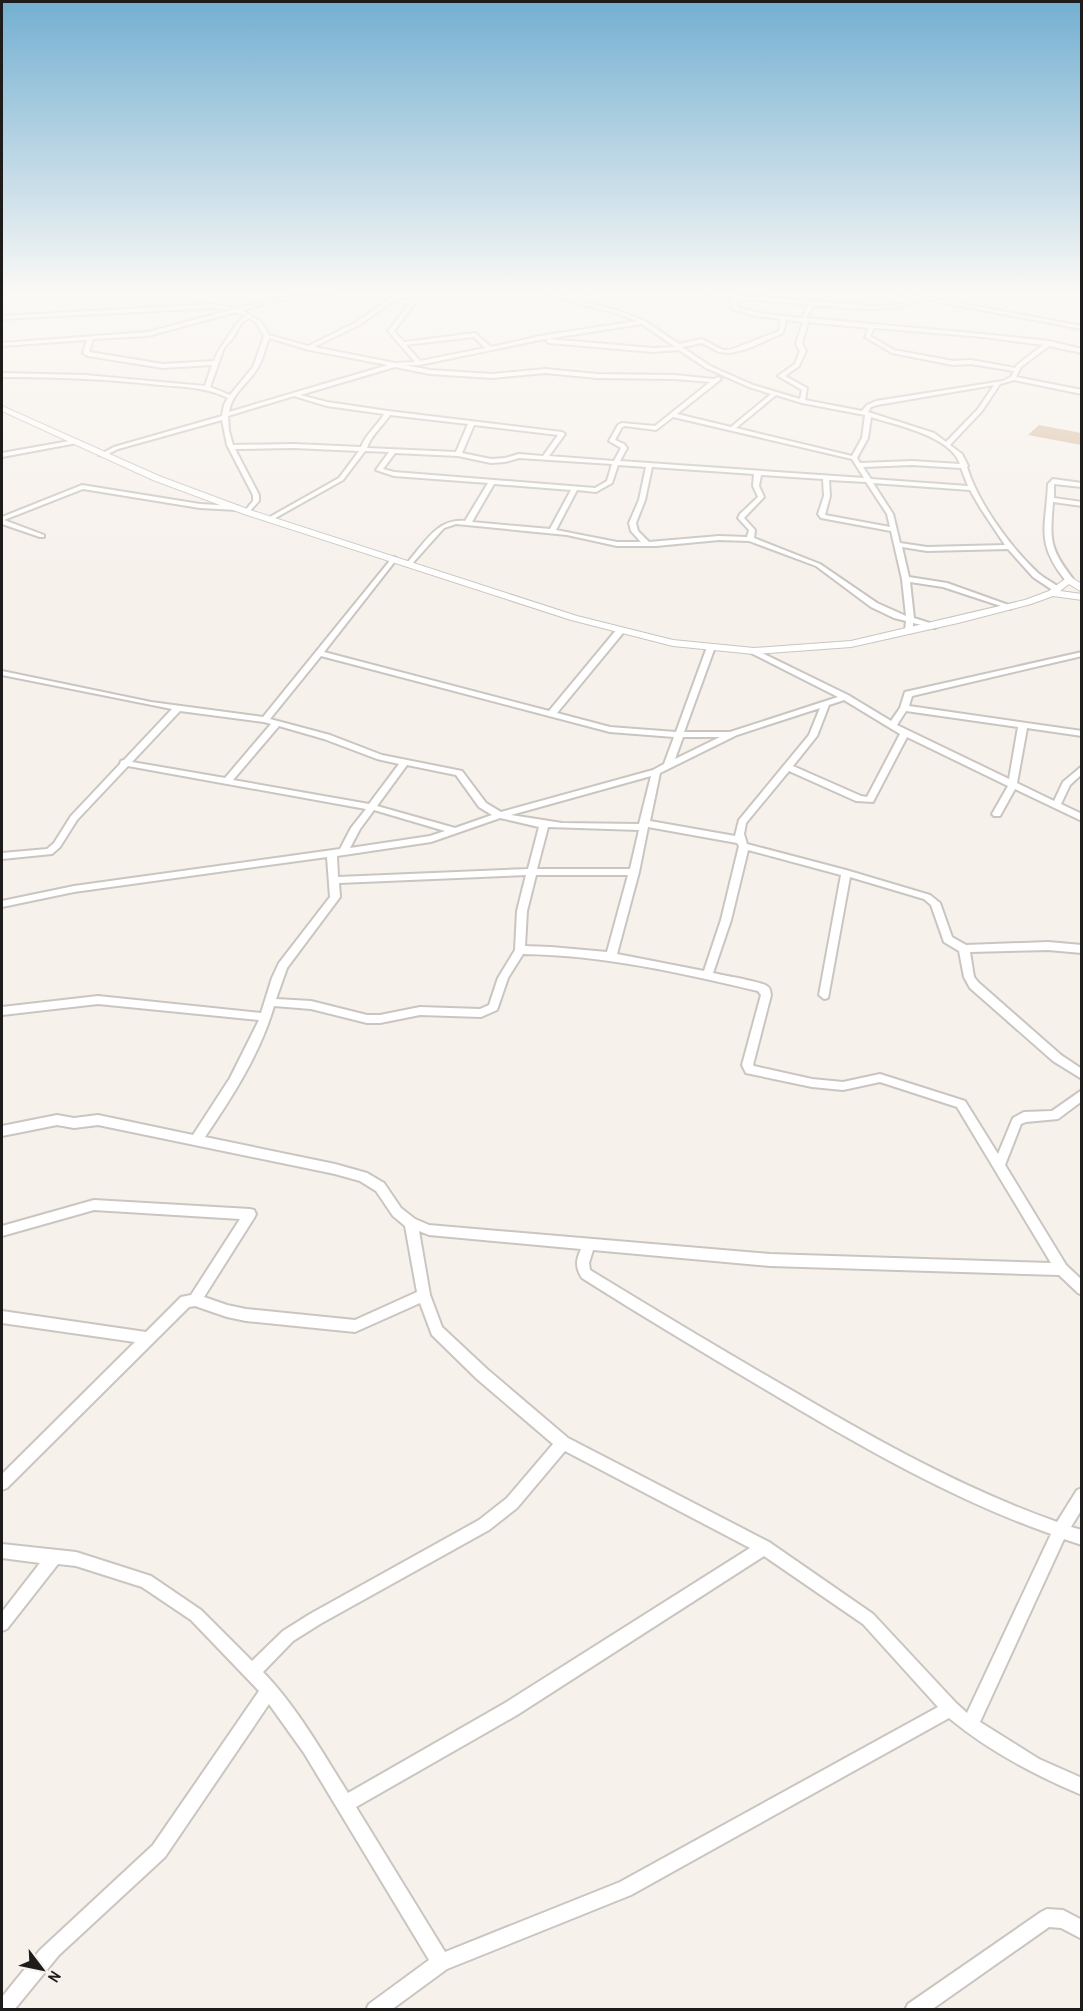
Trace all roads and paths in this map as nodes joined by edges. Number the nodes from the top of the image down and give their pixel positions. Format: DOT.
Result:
graph roads {
  1 [pos="183,386"];
  2 [pos="240,386"];
  3 [pos="329,386"];
  4 [pos="708,386"];
  5 [pos="753,386"];
  6 [pos="799,386"];
  7 [pos="981,386"];
  8 [pos="996,386"];
  9 [pos="1055,386"];
  10 [pos="207,388"];
  11 [pos="1082,392"];
  12 [pos="774,394"];
  13 [pos="297,396"];
  14 [pos="231,397"];
  15 [pos="802,401"];
  16 [pos="2,408"];
  17 [pos="388,413"];
  18 [pos="866,414"];
  19 [pos="672,415"];
  20 [pos="225,416"];
  21 [pos="472,423"];
  22 [pos="732,429"];
  23 [pos="75,442"];
  24 [pos="946,444"];
  25 [pos="232,447"];
  26 [pos="363,450"];
  27 [pos="392,452"];
  28 [pos="458,454"];
  29 [pos="2,455"];
  30 [pos="102,455"];
  31 [pos="545,458"];
  32 [pos="616,462"];
  33 [pos="856,462"];
  34 [pos="649,466"];
  35 [pos="964,466"];
  36 [pos="758,472"];
  37 [pos="826,479"];
  38 [pos="493,482"];
  39 [pos="869,482"];
  40 [pos="1082,485"];
  41 [pos="973,488"];
  42 [pos="575,489"];
  43 [pos="1051,500"];
  44 [pos="1082,504"];
  45 [pos="237,508"];
  46 [pos="247,512"];
  47 [pos="270,519"];
  48 [pos="2,520"];
  49 [pos="468,522"];
  50 [pos="894,530"];
  51 [pos="552,532"];
  52 [pos="42,536"];
  53 [pos="750,539"];
  54 [pos="647,544"];
  55 [pos="897,544"];
  56 [pos="1010,547"];
  57 [pos="394,559"];
  58 [pos="409,564"];
  59 [pos="906,579"];
  60 [pos="1069,579"];
  61 [pos="1082,589"];
  62 [pos="1055,591"];
  63 [pos="1082,597"];
  64 [pos="1010,607"];
  65 [pos="910,618"];
  66 [pos="935,626"];
  67 [pos="620,631"];
  68 [pos="909,631"];
  69 [pos="711,647"];
  70 [pos="754,651"];
  71 [pos="319,653"];
  72 [pos="1082,654"];
  73 [pos="2,673"];
  74 [pos="844,697"];
  75 [pos="826,704"];
  76 [pos="178,708"];
  77 [pos="904,708"];
  78 [pos="551,714"];
  79 [pos="265,720"];
  80 [pos="277,723"];
  81 [pos="1023,725"];
  82 [pos="892,726"];
  83 [pos="734,734"];
  84 [pos="905,734"];
  85 [pos="1082,734"];
  86 [pos="678,735"];
  87 [pos="405,762"];
  88 [pos="124,763"];
  89 [pos="668,766"];
  90 [pos="787,767"];
  91 [pos="1082,769"];
  92 [pos="656,772"];
  93 [pos="227,782"];
  94 [pos="1012,786"];
  95 [pos="1056,806"];
  96 [pos="372,807"];
  97 [pos="997,814"];
  98 [pos="498,816"];
  99 [pos="1082,819"];
  100 [pos="544,824"];
  101 [pos="643,825"];
  102 [pos="453,830"];
  103 [pos="742,843"];
  104 [pos="343,853"];
  105 [pos="332,855"];
  106 [pos="2,856"];
  107 [pos="533,872"];
  108 [pos="634,872"];
  109 [pos="846,873"];
  110 [pos="333,880"];
  111 [pos="2,904"];
  112 [pos="964,949"];
  113 [pos="520,950"];
  114 [pos="1082,950"];
  115 [pos="611,956"];
  116 [pos="707,976"];
  117 [pos="824,995"];
  118 [pos="269,1002"];
  119 [pos="2,1011"];
  120 [pos="265,1017"];
  121 [pos="1082,1074"];
  122 [pos="1082,1094"];
  123 [pos="2,1131"];
  124 [pos="197,1140"];
  125 [pos="999,1164"];
  126 [pos="411,1223"];
  127 [pos="2,1231"];
  128 [pos="589,1244"];
  129 [pos="1062,1269"];
  130 [pos="1082,1289"];
  131 [pos="424,1295"];
  132 [pos="195,1300"];
  133 [pos="2,1317"];
  134 [pos="148,1338"];
  135 [pos="563,1443"];
  136 [pos="2,1483"];
  137 [pos="1082,1495"];
  138 [pos="1060,1531"];
  139 [pos="1082,1538"];
  140 [pos="764,1547"];
  141 [pos="2,1551"];
  142 [pos="54,1557"];
  143 [pos="2,1624"];
  144 [pos="252,1672"];
  145 [pos="269,1690"];
  146 [pos="950,1709"];
  147 [pos="969,1725"];
  148 [pos="1082,1787"];
  149 [pos="345,1804"];
  150 [pos="1082,1930"];
  151 [pos="441,1962"];
  152 [pos="2,2010"];
  153 [pos="375,2010"];
  154 [pos="914,2010"];
  1 -- 10 [label="street"];
  2 -- 14 [label="street"];
  3 -- 13 [label="street"];
  4 -- 19 [label="street"];
  5 -- 12 [label="street"];
  6 -- 15 [label="street"];
  7 -- 18 [label="street"];
  8 -- 24 [label="street"];
  9 -- 11 [label="street"];
  10 -- 14 [label="street"];
  12 -- 15 [label="street"];
  12 -- 22 [label="street"];
  13 -- 17 [label="street"];
  13 -- 20 [label="street"];
  14 -- 20 [label="street"];
  15 -- 18 [label="street"];
  16 -- 23 [label="street"];
  17 -- 21 [label="street"];
  17 -- 26 [label="street"];
  18 -- 24 [label="street"];
  18 -- 33 [label="street"];
  19 -- 22 [label="street"];
  19 -- 32 [label="street"];
  20 -- 25 [label="street"];
  20 -- 30 [label="street"];
  21 -- 28 [label="street"];
  21 -- 31 [label="street"];
  22 -- 33 [label="street"];
  23 -- 29 [label="street"];
  23 -- 30 [label="street"];
  24 -- 35 [label="street"];
  25 -- 26 [label="street"];
  25 -- 46 [label="street"];
  26 -- 27 [label="street"];
  26 -- 47 [label="street"];
  27 -- 28 [label="street"];
  27 -- 38 [label="street"];
  28 -- 31 [label="street"];
  30 -- 45 [label="street"];
  31 -- 32 [label="street"];
  32 -- 34 [label="street"];
  32 -- 42 [label="street"];
  33 -- 35 [label="street"];
  33 -- 39 [label="street"];
  34 -- 36 [label="street"];
  34 -- 54 [label="street"];
  35 -- 41 [label="street"];
  36 -- 37 [label="street"];
  36 -- 53 [label="street"];
  37 -- 39 [label="street"];
  37 -- 50 [label="street"];
  38 -- 42 [label="street"];
  38 -- 49 [label="street"];
  39 -- 41 [label="street"];
  39 -- 50 [label="street"];
  40 -- 43 [label="street"];
  41 -- 56 [label="street"];
  42 -- 51 [label="street"];
  43 -- 44 [label="street"];
  43 -- 60 [label="street"];
  45 -- 46 [label="street"];
  45 -- 48 [label="street"];
  46 -- 47 [label="street"];
  47 -- 57 [label="street"];
  48 -- 52 [label="street"];
  49 -- 51 [label="street"];
  49 -- 58 [label="street"];
  50 -- 55 [label="street"];
  51 -- 54 [label="street"];
  53 -- 54 [label="street"];
  53 -- 65 [label="street"];
  55 -- 56 [label="street"];
  55 -- 59 [label="street"];
  56 -- 62 [label="street"];
  57 -- 58 [label="street"];
  57 -- 71 [label="street"];
  58 -- 67 [label="street"];
  59 -- 64 [label="street"];
  59 -- 65 [label="street"];
  60 -- 61 [label="street"];
  60 -- 62 [label="street"];
  62 -- 63 [label="street"];
  62 -- 64 [label="street"];
  64 -- 66 [label="street"];
  65 -- 66 [label="street"];
  65 -- 68 [label="street"];
  66 -- 68 [label="street"];
  67 -- 69 [label="street"];
  67 -- 78 [label="street"];
  68 -- 70 [label="street"];
  69 -- 70 [label="street"];
  69 -- 86 [label="street"];
  70 -- 74 [label="street"];
  71 -- 78 [label="street"];
  71 -- 79 [label="street"];
  72 -- 77 [label="street"];
  73 -- 76 [label="street"];
  74 -- 75 [label="street"];
  74 -- 82 [label="street"];
  75 -- 83 [label="street"];
  75 -- 90 [label="street"];
  76 -- 79 [label="street"];
  76 -- 88 [label="street"];
  77 -- 81 [label="street"];
  77 -- 82 [label="street"];
  78 -- 86 [label="street"];
  79 -- 80 [label="street"];
  80 -- 87 [label="street"];
  80 -- 93 [label="street"];
  81 -- 85 [label="street"];
  81 -- 94 [label="street"];
  82 -- 84 [label="street"];
  83 -- 86 [label="street"];
  83 -- 89 [label="street"];
  84 -- 90 [label="street"];
  84 -- 94 [label="street"];
  86 -- 89 [label="street"];
  87 -- 96 [label="street"];
  87 -- 98 [label="street"];
  88 -- 93 [label="street"];
  88 -- 106 [label="street"];
  89 -- 92 [label="street"];
  90 -- 103 [label="street"];
  91 -- 95 [label="street"];
  92 -- 98 [label="street"];
  92 -- 101 [label="street"];
  93 -- 96 [label="street"];
  94 -- 95 [label="street"];
  94 -- 97 [label="street"];
  95 -- 99 [label="street"];
  96 -- 102 [label="street"];
  96 -- 104 [label="street"];
  98 -- 100 [label="street"];
  98 -- 102 [label="street"];
  100 -- 101 [label="street"];
  100 -- 107 [label="street"];
  101 -- 103 [label="street"];
  101 -- 108 [label="street"];
  102 -- 104 [label="street"];
  103 -- 109 [label="street"];
  103 -- 116 [label="street"];
  104 -- 105 [label="street"];
  105 -- 110 [label="street"];
  105 -- 111 [label="street"];
  107 -- 108 [label="street"];
  107 -- 110 [label="street"];
  107 -- 113 [label="street"];
  108 -- 115 [label="street"];
  109 -- 112 [label="street"];
  109 -- 117 [label="street"];
  110 -- 118 [label="street"];
  112 -- 114 [label="street"];
  112 -- 121 [label="street"];
  113 -- 115 [label="street"];
  113 -- 118 [label="street"];
  115 -- 116 [label="street"];
  116 -- 125 [label="street"];
  118 -- 120 [label="street"];
  119 -- 120 [label="street"];
  120 -- 124 [label="street"];
  122 -- 125 [label="street"];
  123 -- 124 [label="street"];
  124 -- 126 [label="street"];
  125 -- 129 [label="street"];
  126 -- 128 [label="street"];
  126 -- 131 [label="street"];
  127 -- 132 [label="street"];
  128 -- 129 [label="street"];
  128 -- 138 [label="street"];
  129 -- 130 [label="street"];
  131 -- 132 [label="street"];
  131 -- 135 [label="street"];
  132 -- 134 [label="street"];
  133 -- 134 [label="street"];
  134 -- 136 [label="street"];
  135 -- 140 [label="street"];
  135 -- 144 [label="street"];
  137 -- 138 [label="street"];
  138 -- 139 [label="street"];
  138 -- 147 [label="street"];
  140 -- 146 [label="street"];
  140 -- 149 [label="street"];
  141 -- 142 [label="street"];
  142 -- 143 [label="street"];
  142 -- 144 [label="street"];
  144 -- 145 [label="street"];
  145 -- 149 [label="street"];
  145 -- 152 [label="street"];
  146 -- 147 [label="street"];
  146 -- 151 [label="street"];
  147 -- 148 [label="street"];
  149 -- 151 [label="street"];
  150 -- 154 [label="street"];
  151 -- 153 [label="street"];
}
